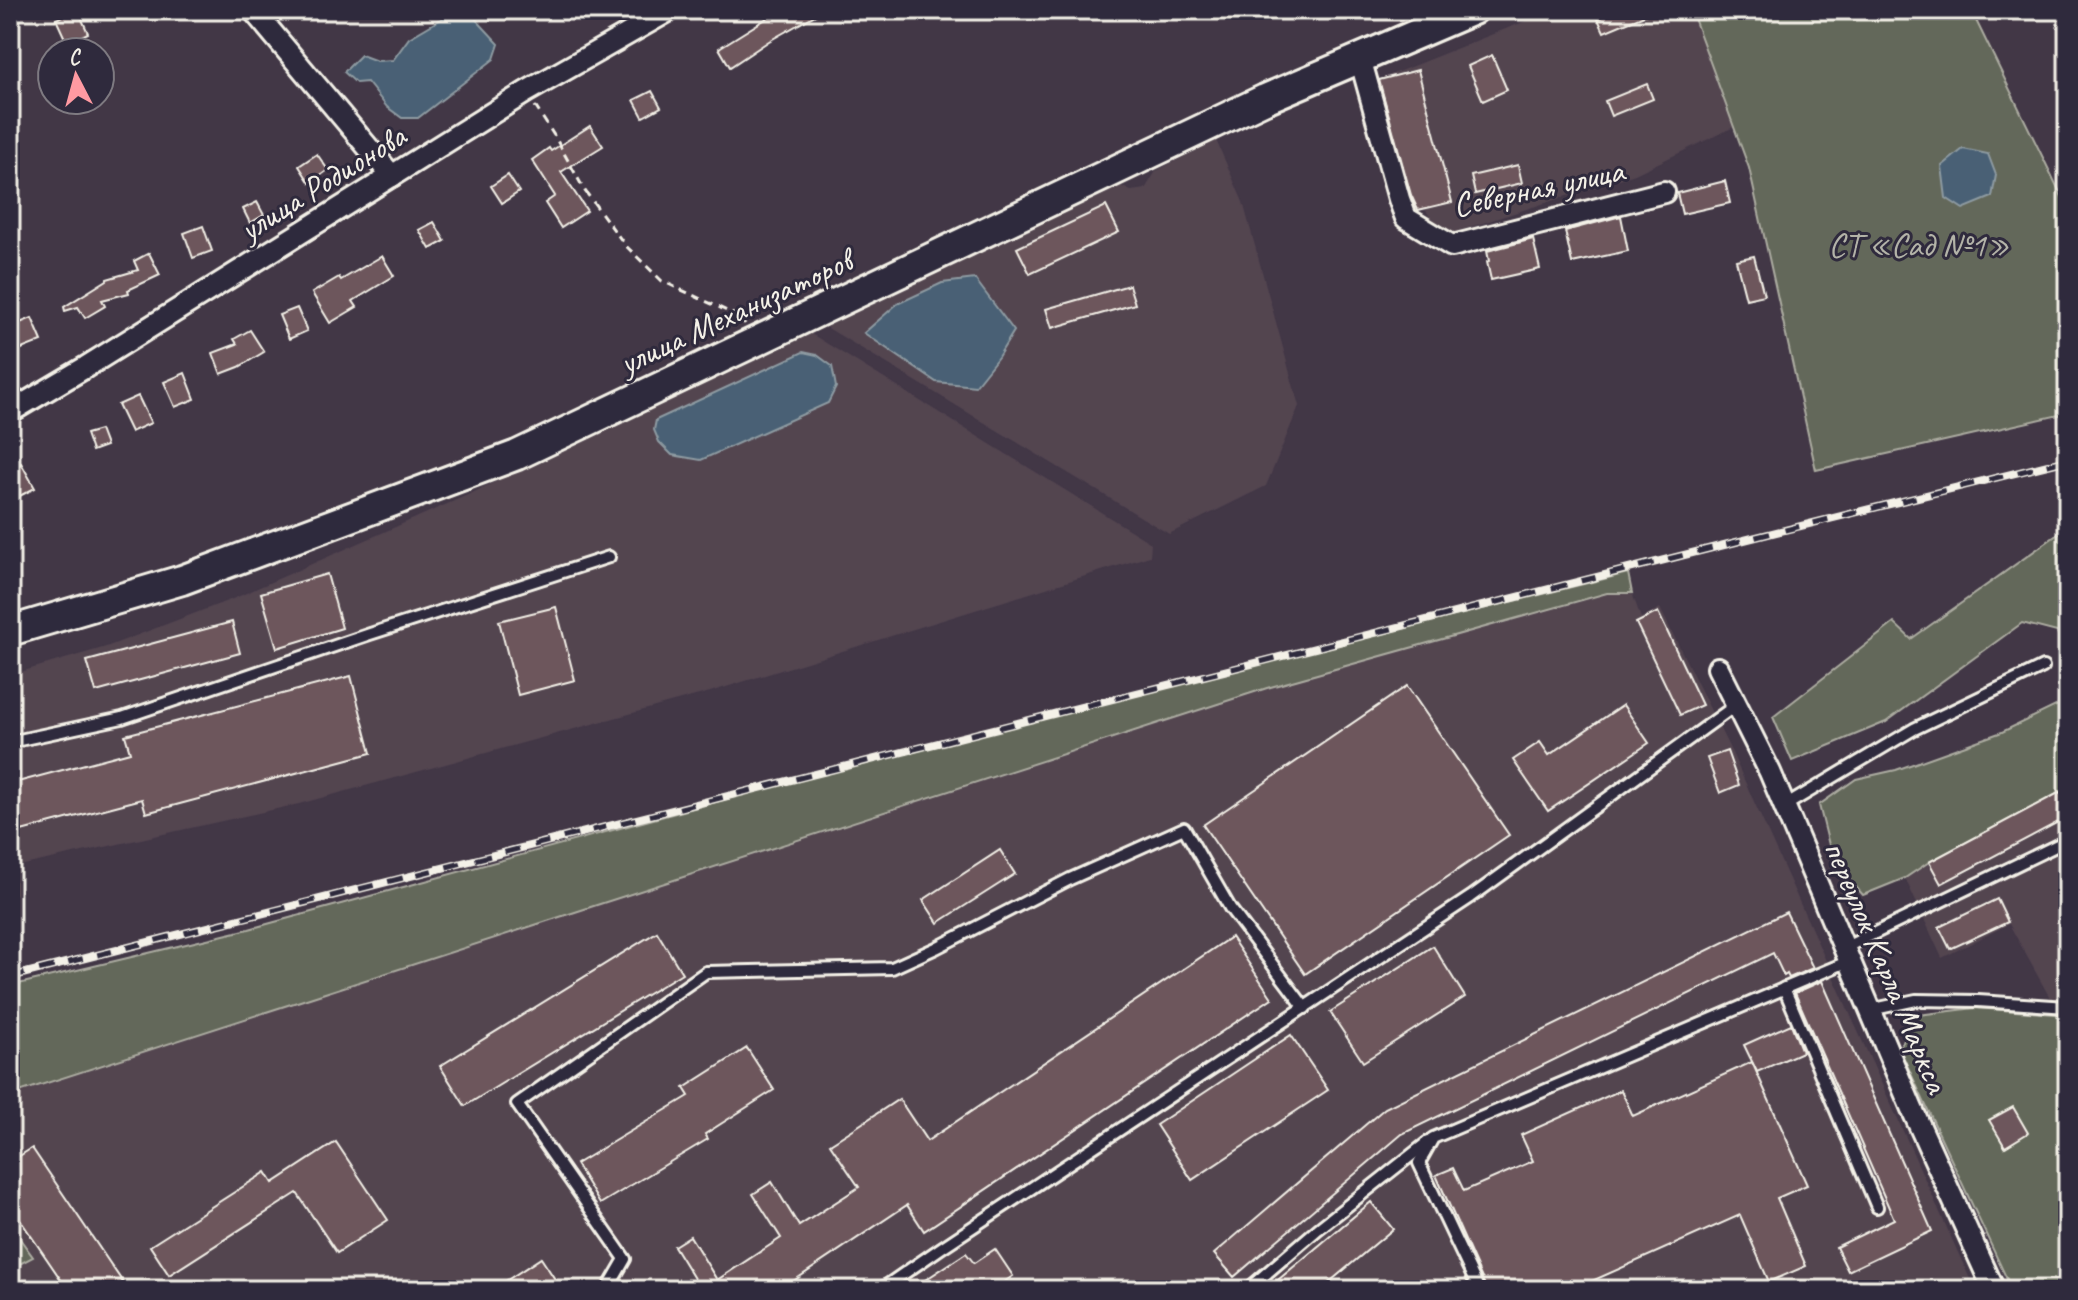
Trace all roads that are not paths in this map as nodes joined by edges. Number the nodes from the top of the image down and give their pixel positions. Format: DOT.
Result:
graph roads {
  1 [pos="253,10"];
  2 [pos="670,10"];
  3 [pos="1473,10"];
  4 [pos="1360,58"];
  5 [pos="392,176"];
  6 [pos="1664,192"];
  7 [pos="10,412"];
  8 [pos="609,557"];
  9 [pos="10,631"];
  10 [pos="2043,667"];
  11 [pos="1718,668"];
  12 [pos="1736,705"];
  13 [pos="10,742"];
  14 [pos="1785,806"];
  15 [pos="2068,840"];
  16 [pos="1847,954"];
  17 [pos="1784,988"];
  18 [pos="2068,1007"];
  19 [pos="1305,1008"];
  20 [pos="1870,1010"];
  21 [pos="1433,1138"];
  22 [pos="1877,1207"];
  23 [pos="607,1290"];
  24 [pos="880,1290"];
  25 [pos="1247,1290"];
  26 [pos="1479,1290"];
  27 [pos="1994,1290"];
  1 -- 5 [label="street"];
  2 -- 5 [label="street, улица Родионова"];
  3 -- 4 [label="street, улица Механизаторов"];
  4 -- 6 [label="street, Северная улица"];
  4 -- 9 [label="street, улица Механизаторов"];
  5 -- 7 [label="street, улица Родионова"];
  8 -- 13 [label="lane"];
  10 -- 14 [label="lane"];
  11 -- 12 [label="street, переулок Карла Маркса"];
  12 -- 14 [label="street, переулок Карла Маркса"];
  12 -- 19 [label="lane"];
  14 -- 16 [label="street, переулок Карла Маркса"];
  15 -- 16 [label="lane"];
  16 -- 17 [label="lane"];
  16 -- 20 [label="street, переулок Карла Маркса"];
  17 -- 21 [label="lane"];
  17 -- 22 [label="lane"];
  18 -- 20 [label="lane"];
  19 -- 23 [label="lane"];
  19 -- 24 [label="lane"];
  20 -- 27 [label="street, переулок Карла Маркса"];
  21 -- 25 [label="lane"];
  21 -- 26 [label="lane"];
}
